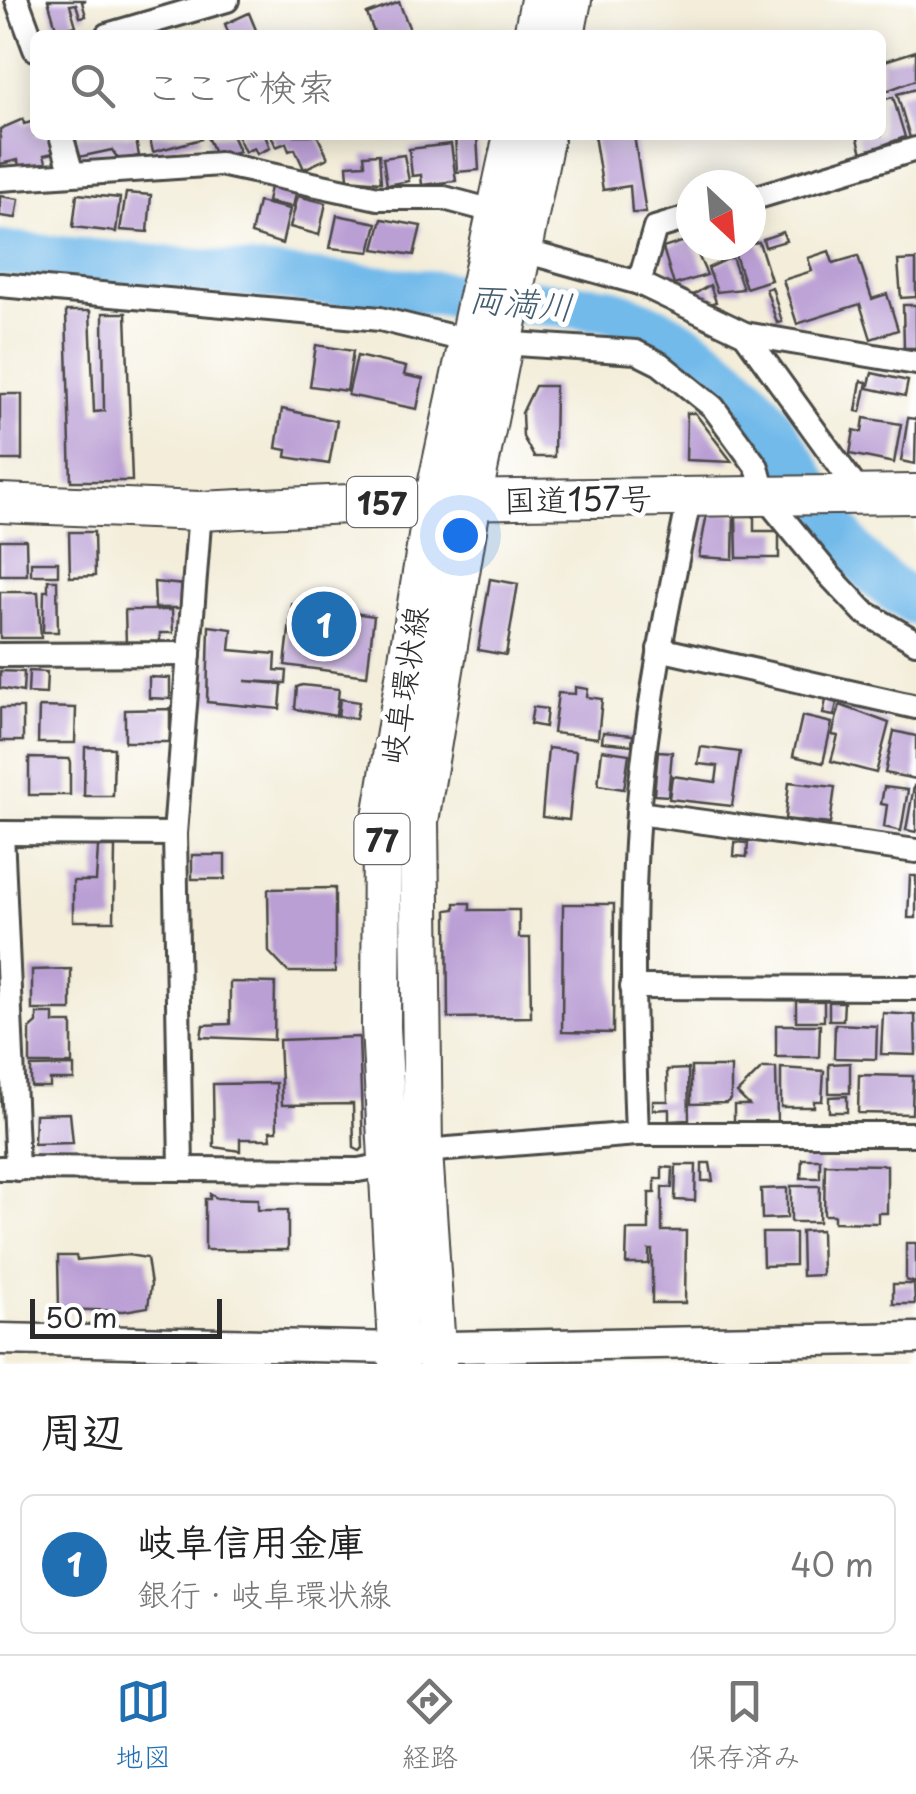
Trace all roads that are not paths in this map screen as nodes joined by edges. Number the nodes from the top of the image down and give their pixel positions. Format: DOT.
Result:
graph roads {
  1 [pos="17,0"];
  2 [pos="227,0"];
  3 [pos="124,30"];
  4 [pos="30,36"];
  5 [pos="62,140"];
  6 [pos="511,140"];
  7 [pos="543,140"];
  8 [pos="916,148"];
  9 [pos="72,174"];
  10 [pos="0,179"];
  11 [pos="766,194"];
  12 [pos="497,212"];
  13 [pos="676,222"];
  14 [pos="506,264"];
  15 [pos="639,283"];
  16 [pos="0,285"];
  17 [pos="487,332"];
  18 [pos="744,334"];
  19 [pos="916,364"];
  20 [pos="916,494"];
  21 [pos="690,496"];
  22 [pos="777,496"];
  23 [pos="851,496"];
  24 [pos="434,500"];
  25 [pos="472,500"];
  26 [pos="0,502"];
  27 [pos="200,511"];
  28 [pos="916,642"];
  29 [pos="659,648"];
  30 [pos="189,654"];
  31 [pos="0,655"];
  32 [pos="916,707"];
  33 [pos="638,814"];
  34 [pos="1,833"];
  35 [pos="175,834"];
  36 [pos="916,851"];
  37 [pos="632,988"];
  38 [pos="916,988"];
  39 [pos="637,1134"];
  40 [pos="916,1134"];
  41 [pos="423,1151"];
  42 [pos="386,1165"];
  43 [pos="8,1168"];
  44 [pos="181,1169"];
  45 [pos="916,1338"];
  46 [pos="0,1339"];
  47 [pos="417,1355"];
  1 -- 4 [label="street"];
  2 -- 3 [label="street"];
  5 -- 9 [label="street"];
  6 -- 12 [label="main road, 岐阜環状線 / 77"];
  7 -- 14 [label="main road, 岐阜環状線 / 77"];
  8 -- 11 [label="street"];
  9 -- 10 [label="street"];
  9 -- 12 [label="street"];
  12 -- 14 [label="main road, 岐阜環状線 / 77"];
  13 -- 15 [label="street"];
  14 -- 15 [label="street"];
  14 -- 17 [label="main road, 岐阜環状線 / 77"];
  15 -- 18 [label="street"];
  16 -- 17 [label="street"];
  17 -- 22 [label="street"];
  17 -- 24 [label="main road, 岐阜環状線 / 77"];
  17 -- 25 [label="main road, 岐阜環状線 / 77"];
  18 -- 19 [label="street"];
  18 -- 23 [label="street"];
  20 -- 23 [label="main road, 国道157号 / 157"];
  21 -- 22 [label="main road, 国道157号 / 157"];
  21 -- 25 [label="main road, 国道157号 / 157"];
  21 -- 29 [label="street"];
  22 -- 23 [label="main road, 国道157号 / 157"];
  22 -- 28 [label="street"];
  24 -- 25 [label="main road, 国道157号 / 157"];
  24 -- 27 [label="main road, 国道157号 / 157"];
  24 -- 42 [label="main road, 岐阜環状線 / 77"];
  25 -- 41 [label="main road, 岐阜環状線 / 77"];
  26 -- 27 [label="main road, 国道157号 / 157"];
  27 -- 30 [label="street"];
  29 -- 32 [label="street"];
  29 -- 33 [label="street"];
  30 -- 31 [label="street"];
  30 -- 35 [label="street"];
  33 -- 36 [label="street"];
  33 -- 37 [label="street"];
  34 -- 35 [label="street"];
  34 -- 43 [label="street"];
  35 -- 44 [label="street"];
  37 -- 38 [label="street"];
  37 -- 39 [label="street"];
  39 -- 40 [label="street"];
  39 -- 41 [label="street"];
  41 -- 47 [label="main road, 岐阜環状線 / 77"];
  42 -- 44 [label="street"];
  42 -- 47 [label="main road, 岐阜環状線 / 77"];
  43 -- 44 [label="street"];
  45 -- 47 [label="street"];
  46 -- 47 [label="street"];
}
